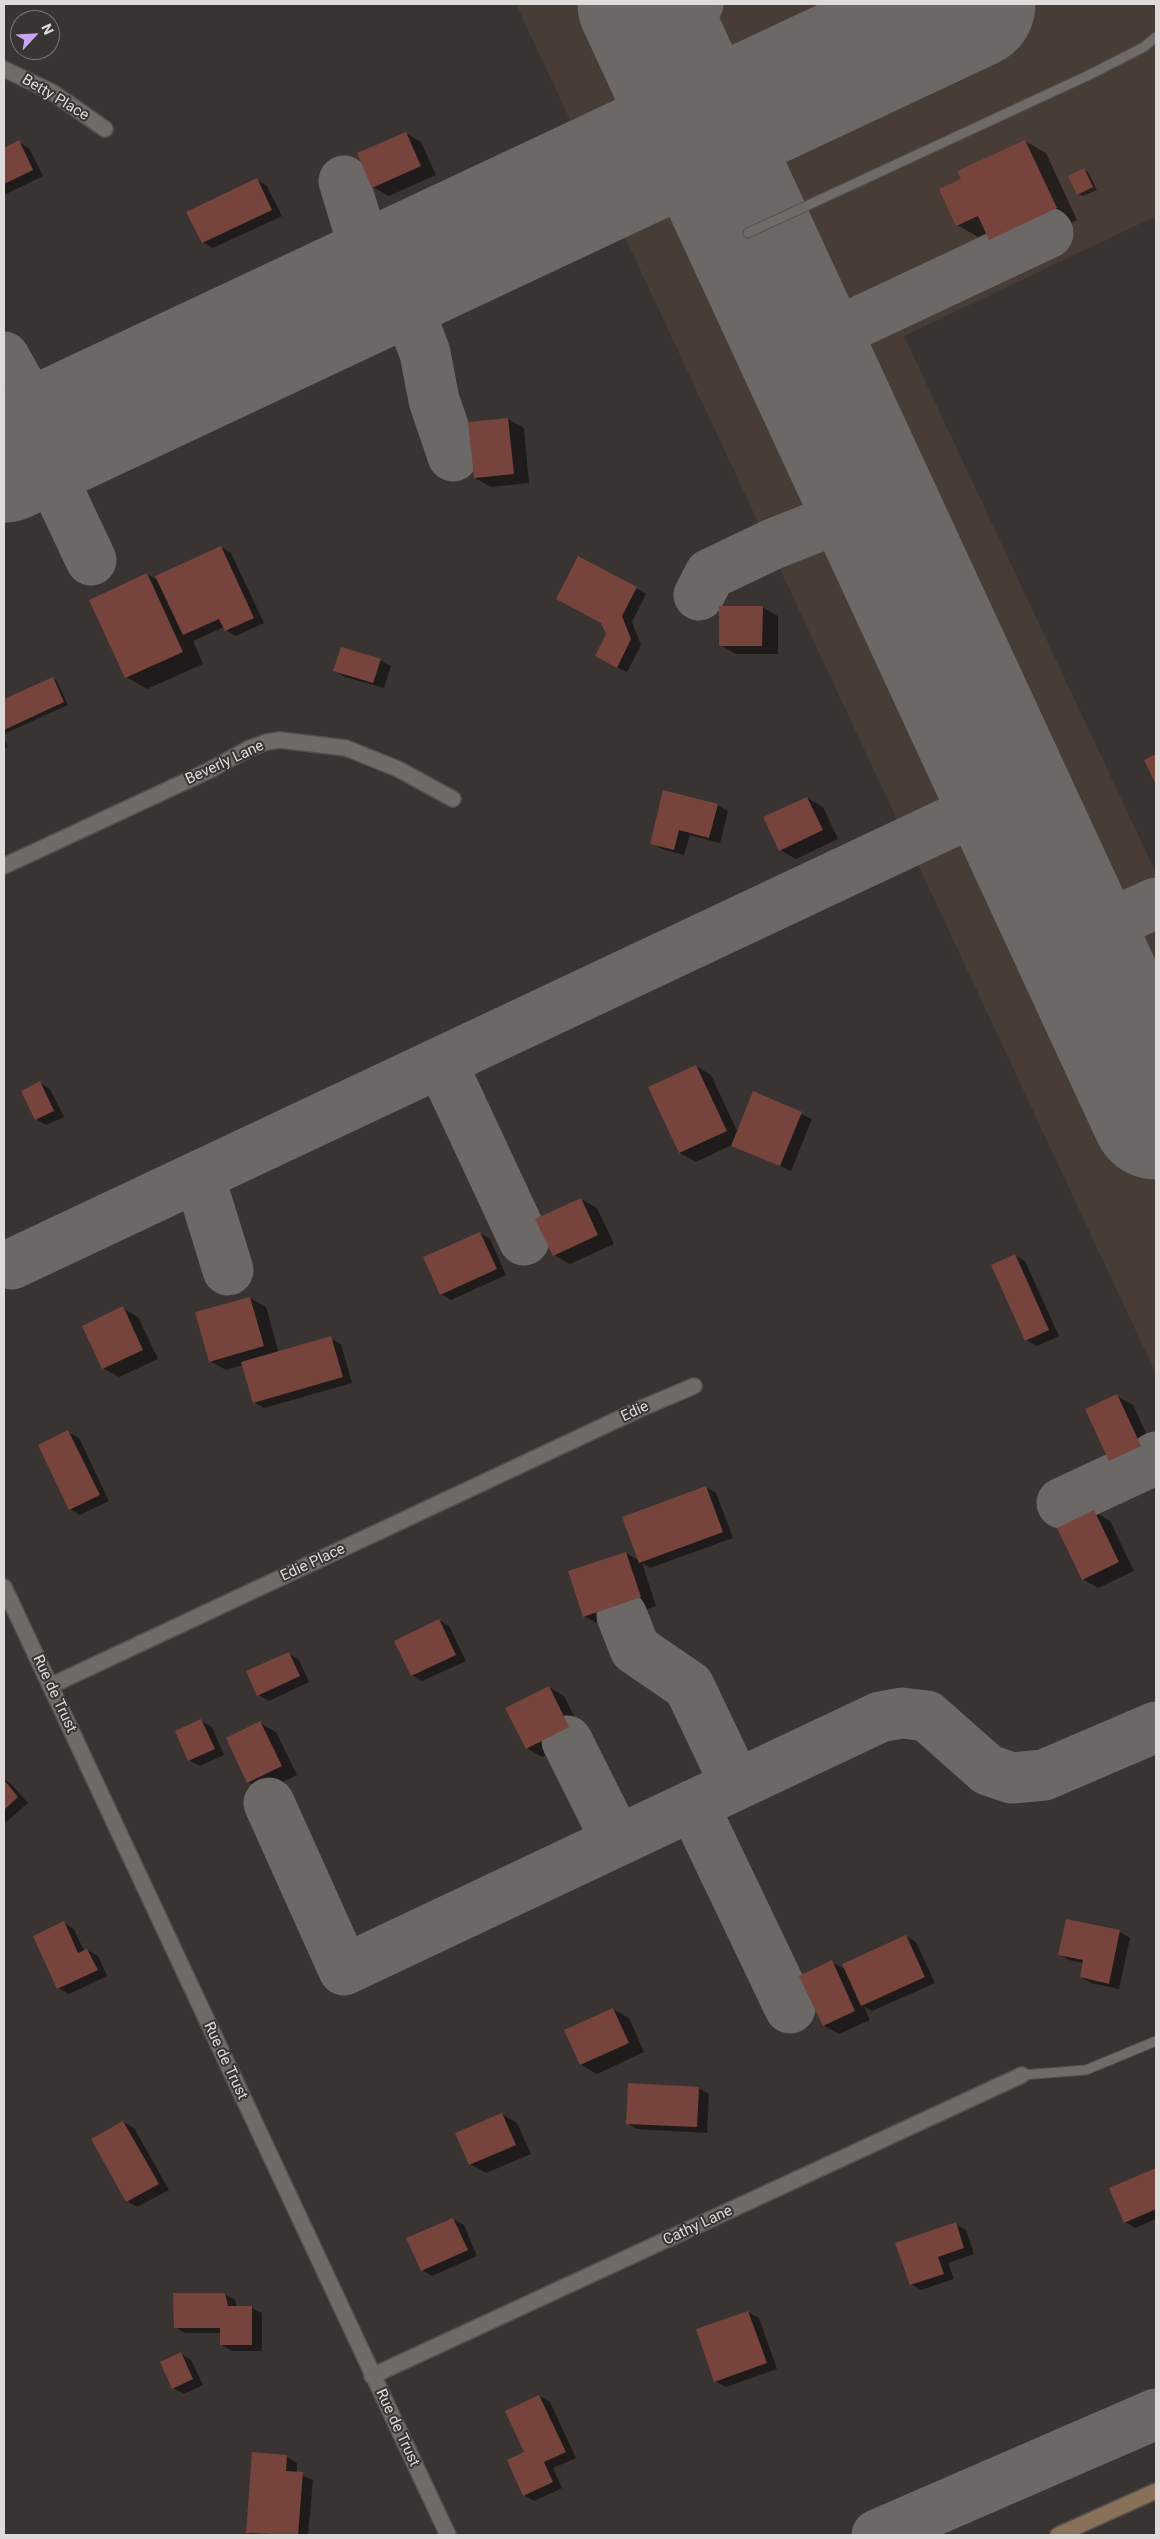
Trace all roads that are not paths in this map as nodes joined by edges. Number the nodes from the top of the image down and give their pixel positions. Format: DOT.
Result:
graph roads {
  1 [pos="1156,38"];
  2 [pos="4,69"];
  3 [pos="105,129"];
  4 [pos="748,233"];
  5 [pos="453,799"];
  6 [pos="4,866"];
  7 [pos="694,1386"];
  8 [pos="576,1440"];
  9 [pos="4,1587"];
  10 [pos="50,1686"];
  11 [pos="1156,2041"];
  12 [pos="1022,2075"];
  13 [pos="372,2376"];
  14 [pos="1156,2491"];
  15 [pos="448,2535"];
  16 [pos="1058,2535"];
  1 -- 4 [label="lane"];
  2 -- 3 [label="street, Betty Place"];
  5 -- 6 [label="street, Beverly Lane"];
  7 -- 8 [label="street, Edie"];
  8 -- 10 [label="street, Edie Place"];
  9 -- 10 [label="street, Rue de Trust"];
  10 -- 13 [label="street, Rue de Trust"];
  11 -- 12 [label="lane"];
  12 -- 13 [label="street, Cathy Lane"];
  13 -- 15 [label="street, Rue de Trust"];
  14 -- 16 [label="street"];
}
